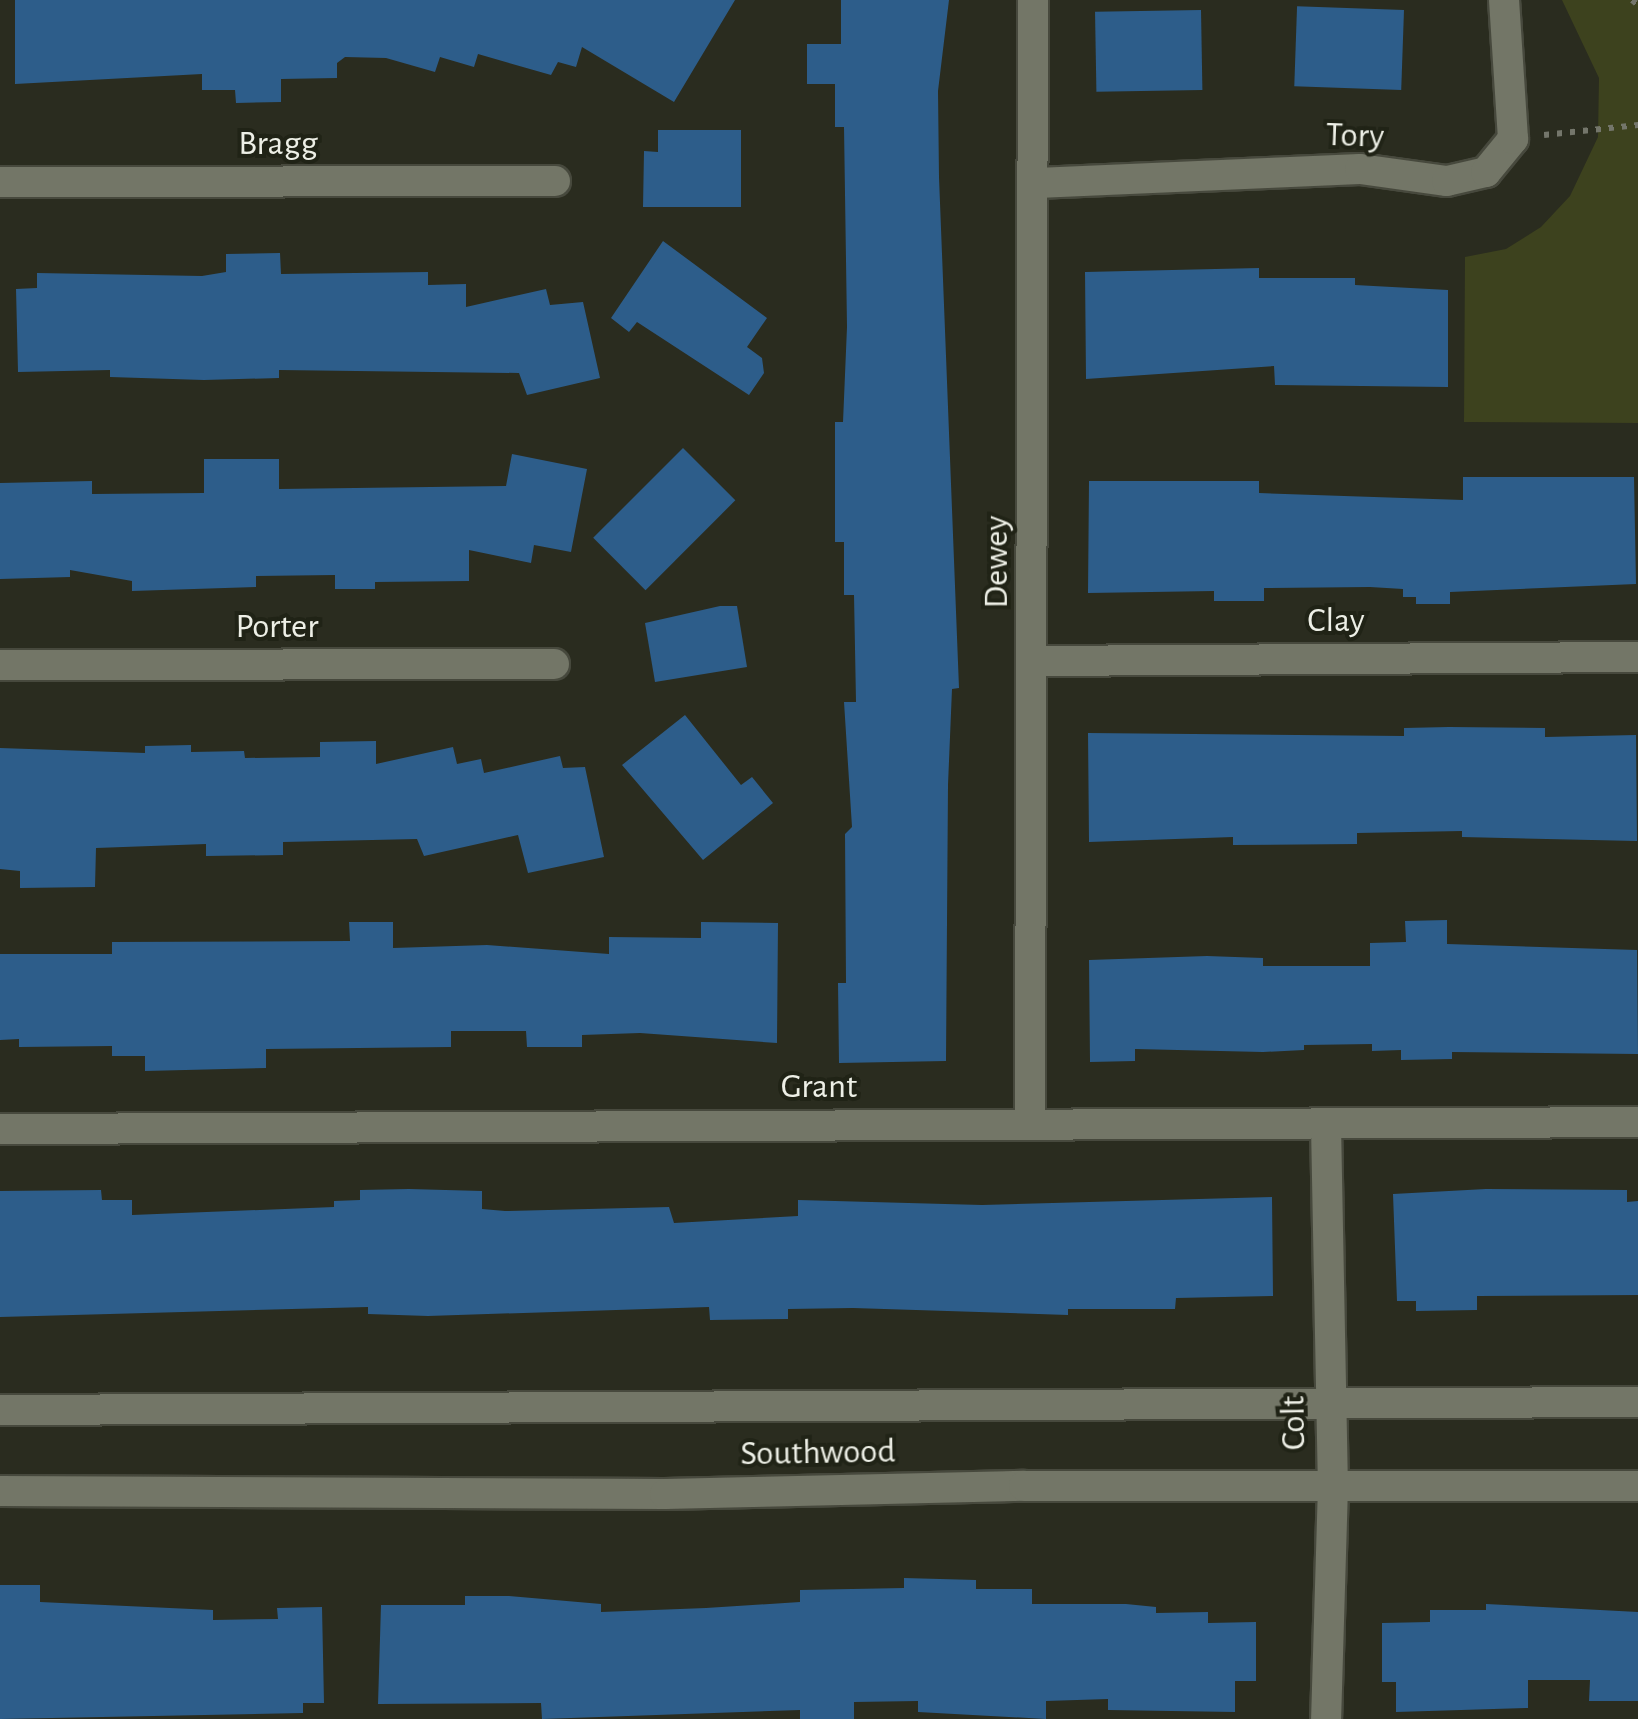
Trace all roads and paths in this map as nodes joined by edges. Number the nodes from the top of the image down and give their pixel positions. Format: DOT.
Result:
graph roads {
  1 [pos="1034,0"];
  2 [pos="1504,0"];
  3 [pos="1632,0"];
  4 [pos="1638,5"];
  5 [pos="1638,125"];
  6 [pos="1513,138"];
  7 [pos="556,180"];
  8 [pos="0,182"];
  9 [pos="1037,183"];
  10 [pos="1638,657"];
  11 [pos="1034,661"];
  12 [pos="554,664"];
  13 [pos="0,665"];
  14 [pos="1638,1122"];
  15 [pos="1030,1124"];
  16 [pos="1326,1125"];
  17 [pos="0,1129"];
  18 [pos="1331,1401"];
  19 [pos="1638,1402"];
  20 [pos="0,1410"];
  21 [pos="1332,1486"];
  22 [pos="1638,1486"];
  23 [pos="0,1491"];
  24 [pos="1326,1719"];
  1 -- 9 [label="street, Dewey"];
  2 -- 6 [label="street"];
  3 -- 4 [label="path"];
  5 -- 6 [label="path"];
  6 -- 9 [label="street, Tory"];
  7 -- 8 [label="street, Bragg"];
  9 -- 11 [label="street, Dewey"];
  10 -- 11 [label="street, Clay"];
  11 -- 15 [label="street, Dewey"];
  12 -- 13 [label="street, Porter"];
  14 -- 16 [label="street, Grant"];
  15 -- 16 [label="street, Grant"];
  15 -- 17 [label="street, Grant"];
  16 -- 18 [label="street, Colt"];
  18 -- 19 [label="street, Southwood"];
  18 -- 20 [label="street, Southwood"];
  18 -- 21 [label="street, Colt"];
  21 -- 22 [label="street, Southwood"];
  21 -- 23 [label="street, Southwood"];
  21 -- 24 [label="street, Colt"];
}
